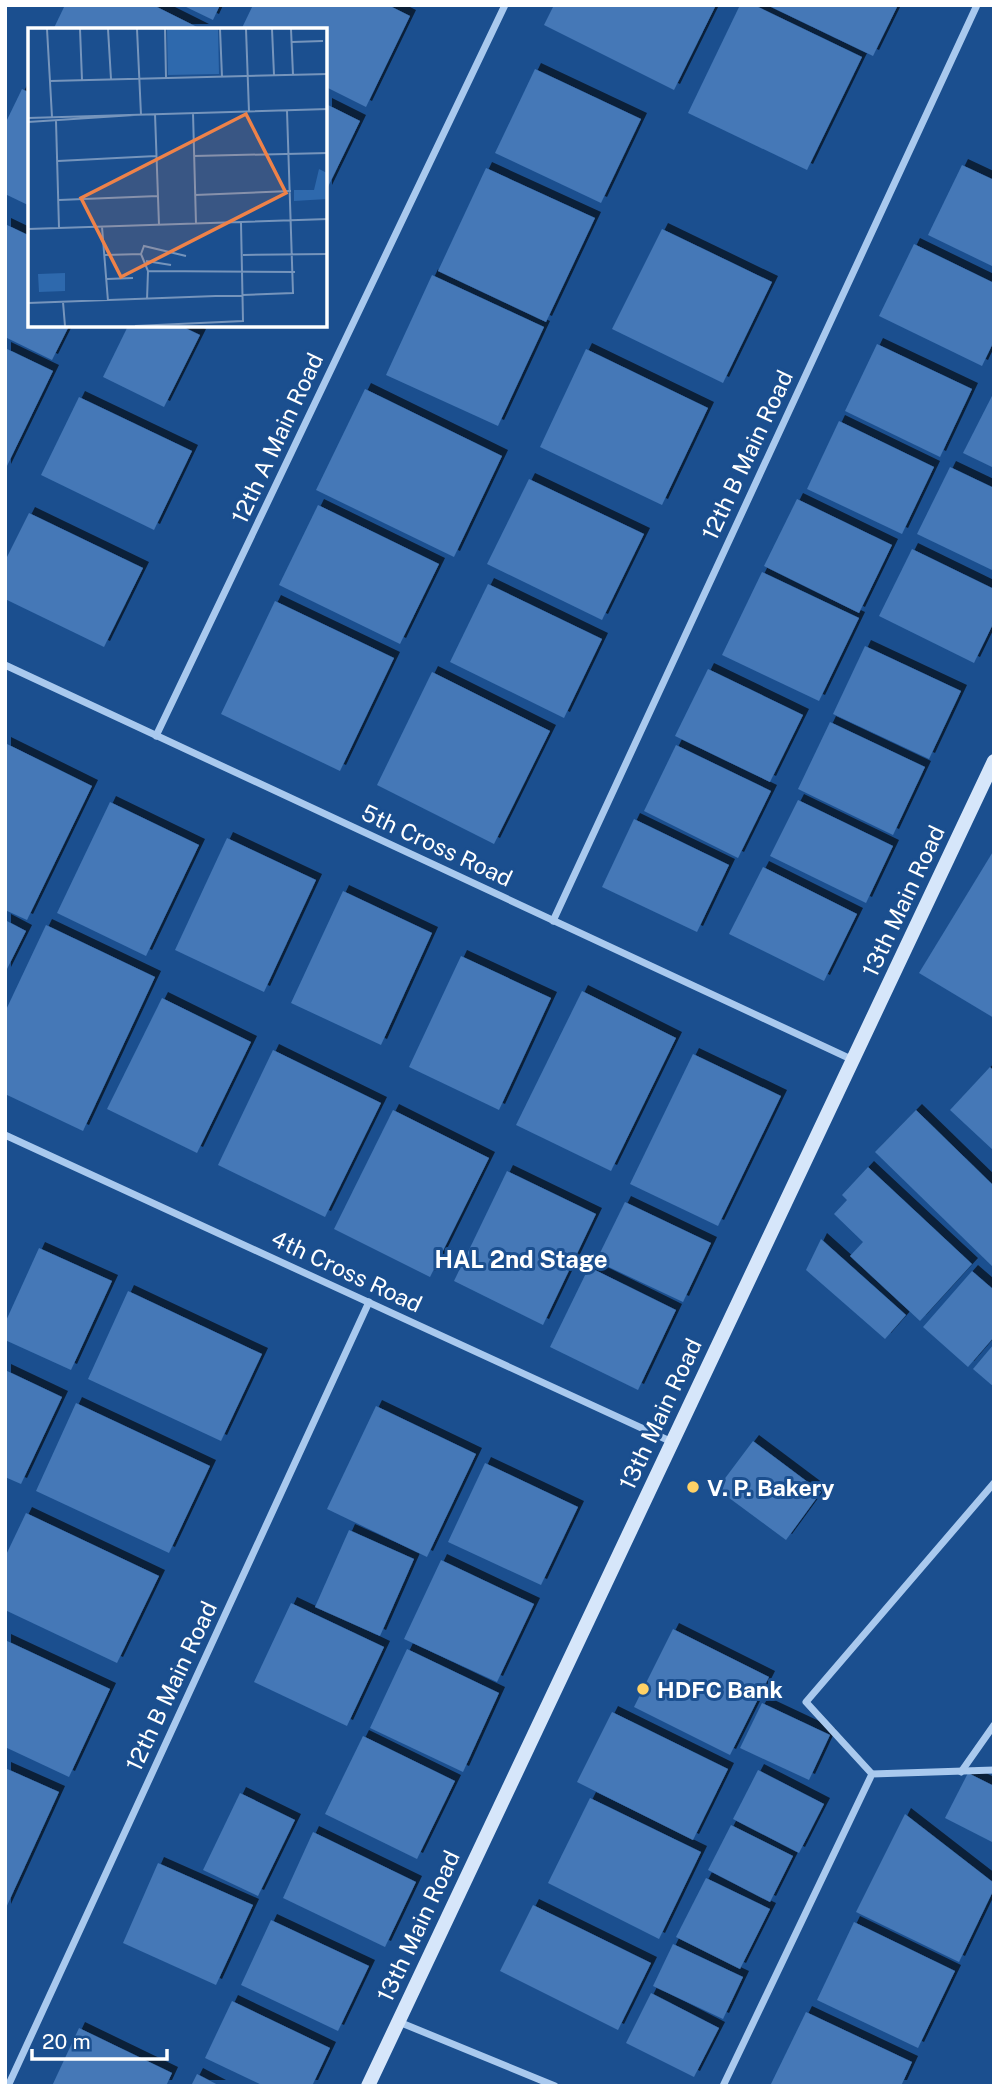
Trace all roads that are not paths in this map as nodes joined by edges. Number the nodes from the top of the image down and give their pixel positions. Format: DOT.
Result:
graph roads {
  1 [pos="505,5"];
  2 [pos="977,5"];
  3 [pos="5,665"];
  4 [pos="156,736"];
  5 [pos="994,761"];
  6 [pos="553,921"];
  7 [pos="853,1060"];
  8 [pos="5,1135"];
  9 [pos="369,1302"];
  10 [pos="672,1442"];
  11 [pos="994,1483"];
  12 [pos="994,1725"];
  13 [pos="994,1770"];
  14 [pos="961,1772"];
  15 [pos="872,1774"];
  16 [pos="398,2022"];
  17 [pos="8,2086"];
  18 [pos="368,2086"];
  19 [pos="555,2086"];
  20 [pos="723,2086"];
  1 -- 4 [label="street, 12th A Main Road"];
  2 -- 6 [label="street, 12th B Main Road"];
  3 -- 4 [label="street, 5th Cross Road"];
  4 -- 6 [label="street, 5th Cross Road"];
  5 -- 7 [label="street, 13th Main Road"];
  6 -- 7 [label="street, 5th Cross Road"];
  7 -- 10 [label="street, 13th Main Road"];
  8 -- 9 [label="street, 4th Cross Road"];
  9 -- 10 [label="street, 4th Cross Road"];
  9 -- 17 [label="street, 12th B Main Road"];
  10 -- 16 [label="street, 13th Main Road"];
  11 -- 15 [label="street"];
  12 -- 14 [label="street"];
  13 -- 14 [label="street"];
  14 -- 15 [label="street"];
  15 -- 20 [label="street"];
  16 -- 18 [label="street, 13th Main Road"];
  16 -- 19 [label="street"];
}
